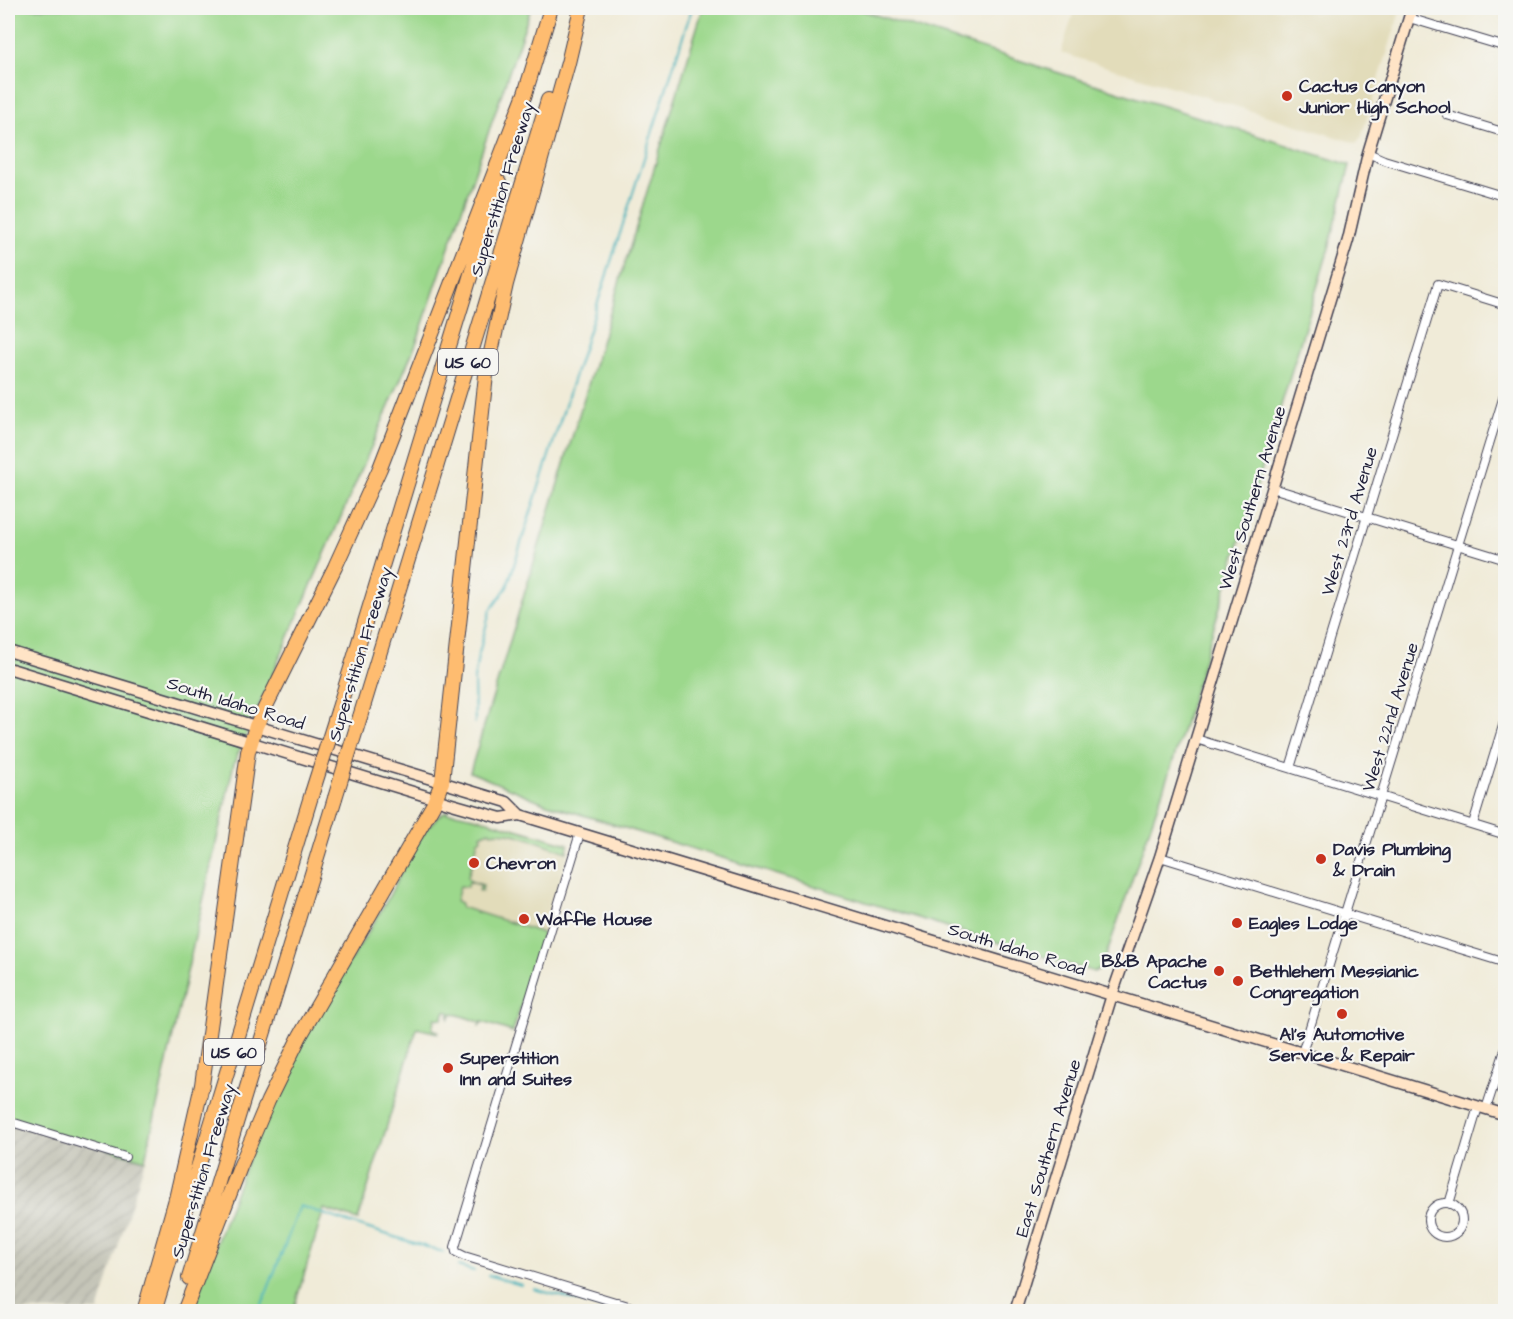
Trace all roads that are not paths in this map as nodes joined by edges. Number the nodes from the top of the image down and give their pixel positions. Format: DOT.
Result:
graph roads {
  1 [pos="551,8"];
  2 [pos="579,8"];
  3 [pos="1411,13"];
  4 [pos="1506,47"];
  5 [pos="526,91"];
  6 [pos="1447,115"];
  7 [pos="1506,133"];
  8 [pos="1368,153"];
  9 [pos="1506,197"];
  10 [pos="1506,305"];
  11 [pos="1506,389"];
  12 [pos="1272,488"];
  13 [pos="1366,517"];
  14 [pos="1459,545"];
  15 [pos="1506,560"];
  16 [pos="8,651"];
  17 [pos="8,669"];
  18 [pos="1506,716"];
  19 [pos="256,726"];
  20 [pos="1196,739"];
  21 [pos="251,742"];
  22 [pos="1290,768"];
  23 [pos="442,782"];
  24 [pos="1382,796"];
  25 [pos="436,798"];
  26 [pos="520,815"];
  27 [pos="1473,824"];
  28 [pos="580,833"];
  29 [pos="1506,835"];
  30 [pos="1160,857"];
  31 [pos="1345,914"];
  32 [pos="1506,963"];
  33 [pos="1112,995"];
  34 [pos="1506,1047"];
  35 [pos="1302,1053"];
  36 [pos="1482,1108"];
  37 [pos="1506,1115"];
  38 [pos="8,1121"];
  39 [pos="126,1157"];
  40 [pos="1449,1204"];
  41 [pos="618,1302"];
  42 [pos="144,1311"];
  43 [pos="154,1311"];
  44 [pos="178,1311"];
  45 [pos="184,1311"];
  46 [pos="615,1311"];
  47 [pos="648,1311"];
  48 [pos="1015,1311"];
  1 -- 5 [label="highway, Superstition Freeway / US 60"];
  2 -- 23 [label="highway"];
  2 -- 44 [label="highway, Superstition Freeway / US 60, bridge"];
  3 -- 4 [label="street"];
  3 -- 8 [label="main road, West Southern Avenue"];
  5 -- 19 [label="highway"];
  5 -- 43 [label="highway, Superstition Freeway / US 60, bridge"];
  6 -- 7 [label="street"];
  8 -- 9 [label="street"];
  8 -- 12 [label="main road, West Southern Avenue"];
  10 -- 13 [label="street, West 23rd Avenue"];
  11 -- 14 [label="street, West 22nd Avenue"];
  12 -- 13 [label="street"];
  12 -- 20 [label="main road, West Southern Avenue"];
  13 -- 14 [label="street"];
  13 -- 22 [label="street, West 23rd Avenue"];
  14 -- 15 [label="street"];
  14 -- 24 [label="street, West 22nd Avenue"];
  16 -- 19 [label="main road, South Idaho Road"];
  17 -- 21 [label="main road, South Idaho Road"];
  18 -- 27 [label="street"];
  19 -- 21 [label="highway"];
  19 -- 23 [label="main road, South Idaho Road"];
  20 -- 22 [label="street"];
  20 -- 30 [label="main road, West Southern Avenue"];
  21 -- 25 [label="main road, South Idaho Road"];
  21 -- 42 [label="highway"];
  22 -- 24 [label="street"];
  23 -- 25 [label="highway"];
  23 -- 26 [label="main road, South Idaho Road"];
  24 -- 27 [label="street"];
  24 -- 31 [label="street, West 22nd Avenue"];
  25 -- 26 [label="main road, South Idaho Road"];
  25 -- 45 [label="highway"];
  26 -- 28 [label="main road, South Idaho Road"];
  27 -- 29 [label="street"];
  28 -- 33 [label="main road, South Idaho Road"];
  28 -- 41 [label="street"];
  30 -- 31 [label="street"];
  30 -- 33 [label="main road, West Southern Avenue"];
  31 -- 32 [label="street"];
  31 -- 35 [label="street, West 22nd Avenue"];
  33 -- 35 [label="main road, South Idaho Road"];
  33 -- 48 [label="main road, East Southern Avenue"];
  34 -- 36 [label="street"];
  35 -- 36 [label="main road, South Idaho Road"];
  36 -- 37 [label="main road, South Idaho Road"];
  36 -- 40 [label="street"];
  38 -- 39 [label="street"];
  40 -- 40 [label="street"];
  41 -- 46 [label="street"];
  41 -- 47 [label="street"];
}
